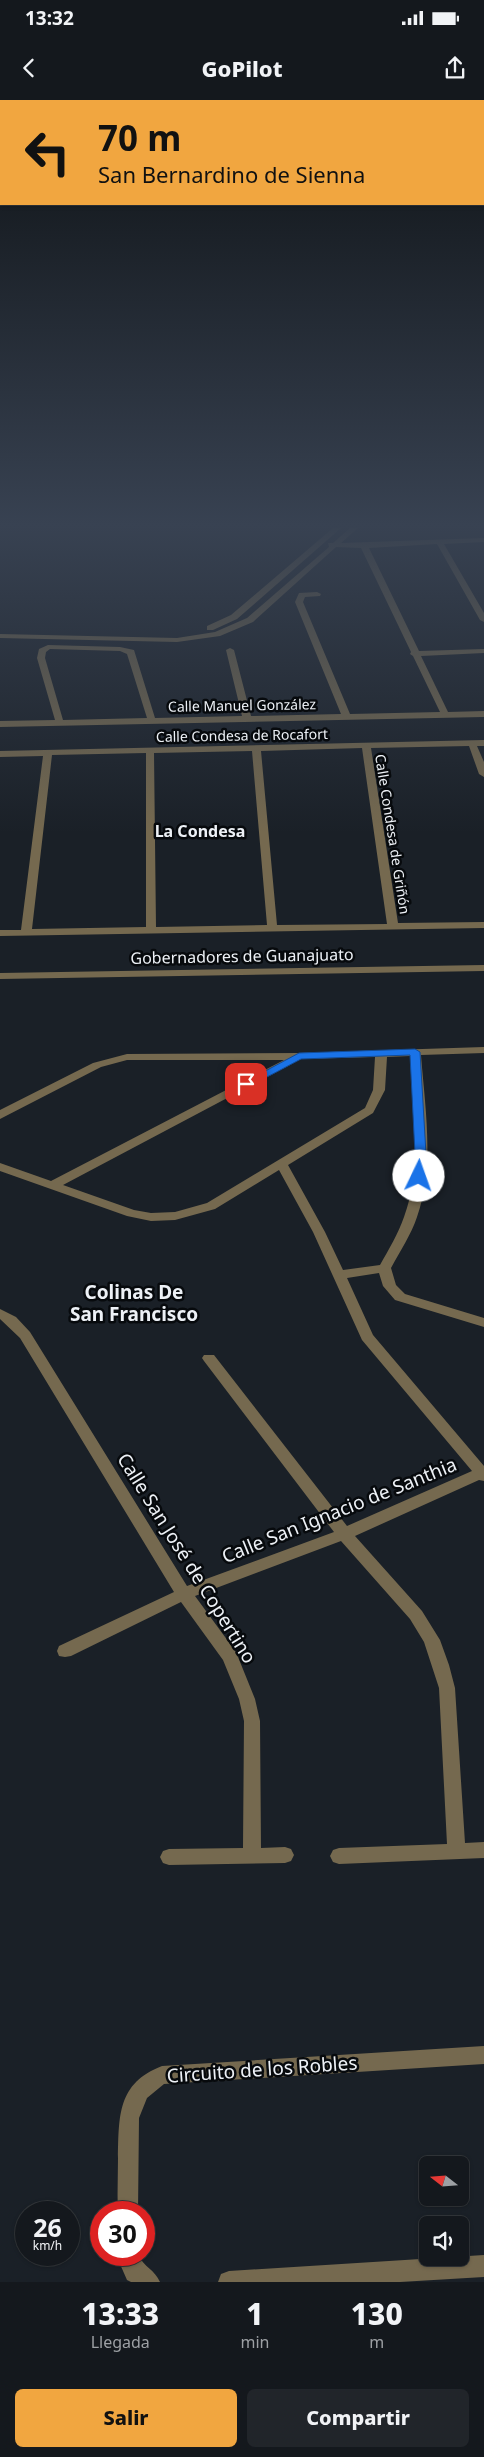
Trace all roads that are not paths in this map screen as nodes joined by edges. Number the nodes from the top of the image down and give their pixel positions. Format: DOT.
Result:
graph roads {
  1 [pos="27,630"];
  2 [pos="195,630"];
  3 [pos="228,630"];
  4 [pos="310,630"];
  5 [pos="403,630"];
  6 [pos="0,636"];
  7 [pos="230,650"];
  8 [pos="484,651"];
  9 [pos="414,654"];
  10 [pos="445,714"];
  11 [pos="484,714"];
  12 [pos="346,716"];
  13 [pos="247,718"];
  14 [pos="152,721"];
  15 [pos="60,723"];
  16 [pos="0,724"];
  17 [pos="472,743"];
  18 [pos="484,743"];
  19 [pos="366,746"];
  20 [pos="256,748"];
  21 [pos="150,750"];
  22 [pos="48,752"];
  23 [pos="0,754"];
  24 [pos="484,774"];
  25 [pos="484,925"];
  26 [pos="394,926"];
  27 [pos="272,928"];
  28 [pos="151,930"];
  29 [pos="26,933"];
  30 [pos="0,934"];
  31 [pos="484,968"];
  32 [pos="0,976"];
  33 [pos="484,1050"];
  34 [pos="415,1052"];
  35 [pos="382,1053"];
  36 [pos="299,1056"];
  37 [pos="0,1115"];
  38 [pos="282,1165"];
  39 [pos="0,1167"];
  40 [pos="51,1186"];
  41 [pos="384,1268"];
  42 [pos="338,1275"];
  43 [pos="0,1313"];
  44 [pos="484,1323"];
  45 [pos="209,1358"];
  46 [pos="483,1474"];
  47 [pos="344,1534"];
  48 [pos="184,1594"];
  49 [pos="65,1651"];
  50 [pos="484,1850"];
  51 [pos="456,1851"];
  52 [pos="252,1854"];
  53 [pos="285,1855"];
  54 [pos="339,1856"];
  55 [pos="169,1857"];
  56 [pos="484,2055"];
  57 [pos="128,2201"];
  58 [pos="132,2266"];
  59 [pos="484,2266"];
  60 [pos="149,2282"];
  61 [pos="228,2282"];
  1 -- 2 [label="street"];
  3 -- 6 [label="street"];
  4 -- 12 [label="street"];
  5 -- 9 [label="street"];
  7 -- 13 [label="street"];
  8 -- 9 [label="street"];
  9 -- 10 [label="street"];
  10 -- 11 [label="street, Calle Manuel González"];
  10 -- 12 [label="street, Calle Manuel González"];
  12 -- 13 [label="street, Calle Manuel González"];
  13 -- 14 [label="street, Calle Manuel González"];
  14 -- 15 [label="street, Calle Manuel González"];
  14 -- 15 [label="street"];
  15 -- 16 [label="street, Calle Manuel González"];
  17 -- 18 [label="street, Calle Condesa de Rocafort"];
  17 -- 19 [label="street, Calle Condesa de Rocafort"];
  17 -- 24 [label="street"];
  19 -- 20 [label="street, Calle Condesa de Rocafort"];
  19 -- 26 [label="street, Calle Condesa de Griñón"];
  20 -- 21 [label="street, Calle Condesa de Rocafort"];
  20 -- 27 [label="street"];
  21 -- 22 [label="street, Calle Condesa de Rocafort"];
  21 -- 28 [label="street"];
  22 -- 23 [label="street, Calle Condesa de Rocafort"];
  22 -- 29 [label="street"];
  25 -- 26 [label="street"];
  26 -- 27 [label="street"];
  27 -- 28 [label="street"];
  28 -- 29 [label="street"];
  29 -- 30 [label="street"];
  31 -- 32 [label="street, Gobernadores de Guanajuato"];
  33 -- 34 [label="street"];
  34 -- 35 [label="street"];
  34 -- 41 [label="street"];
  35 -- 36 [label="street"];
  35 -- 38 [label="street"];
  36 -- 37 [label="street"];
  36 -- 40 [label="street"];
  38 -- 40 [label="street"];
  38 -- 42 [label="street"];
  39 -- 40 [label="street"];
  41 -- 42 [label="street"];
  41 -- 44 [label="street"];
  42 -- 46 [label="street"];
  43 -- 48 [label="street, Calle San José de Copertino"];
  45 -- 47 [label="street"];
  46 -- 47 [label="street, Calle San Ignacio de Santhia"];
  47 -- 48 [label="street, Calle San Ignacio de Santhia"];
  47 -- 51 [label="street"];
  48 -- 49 [label="street, Calle San Ignacio de Santhia"];
  48 -- 52 [label="street, Calle San José de Copertino"];
  50 -- 51 [label="street"];
  51 -- 54 [label="street"];
  52 -- 53 [label="street"];
  52 -- 55 [label="street"];
  56 -- 57 [label="street, Circuito de los Robles"];
  58 -- 60 [label="street"];
  59 -- 61 [label="street"];
}
